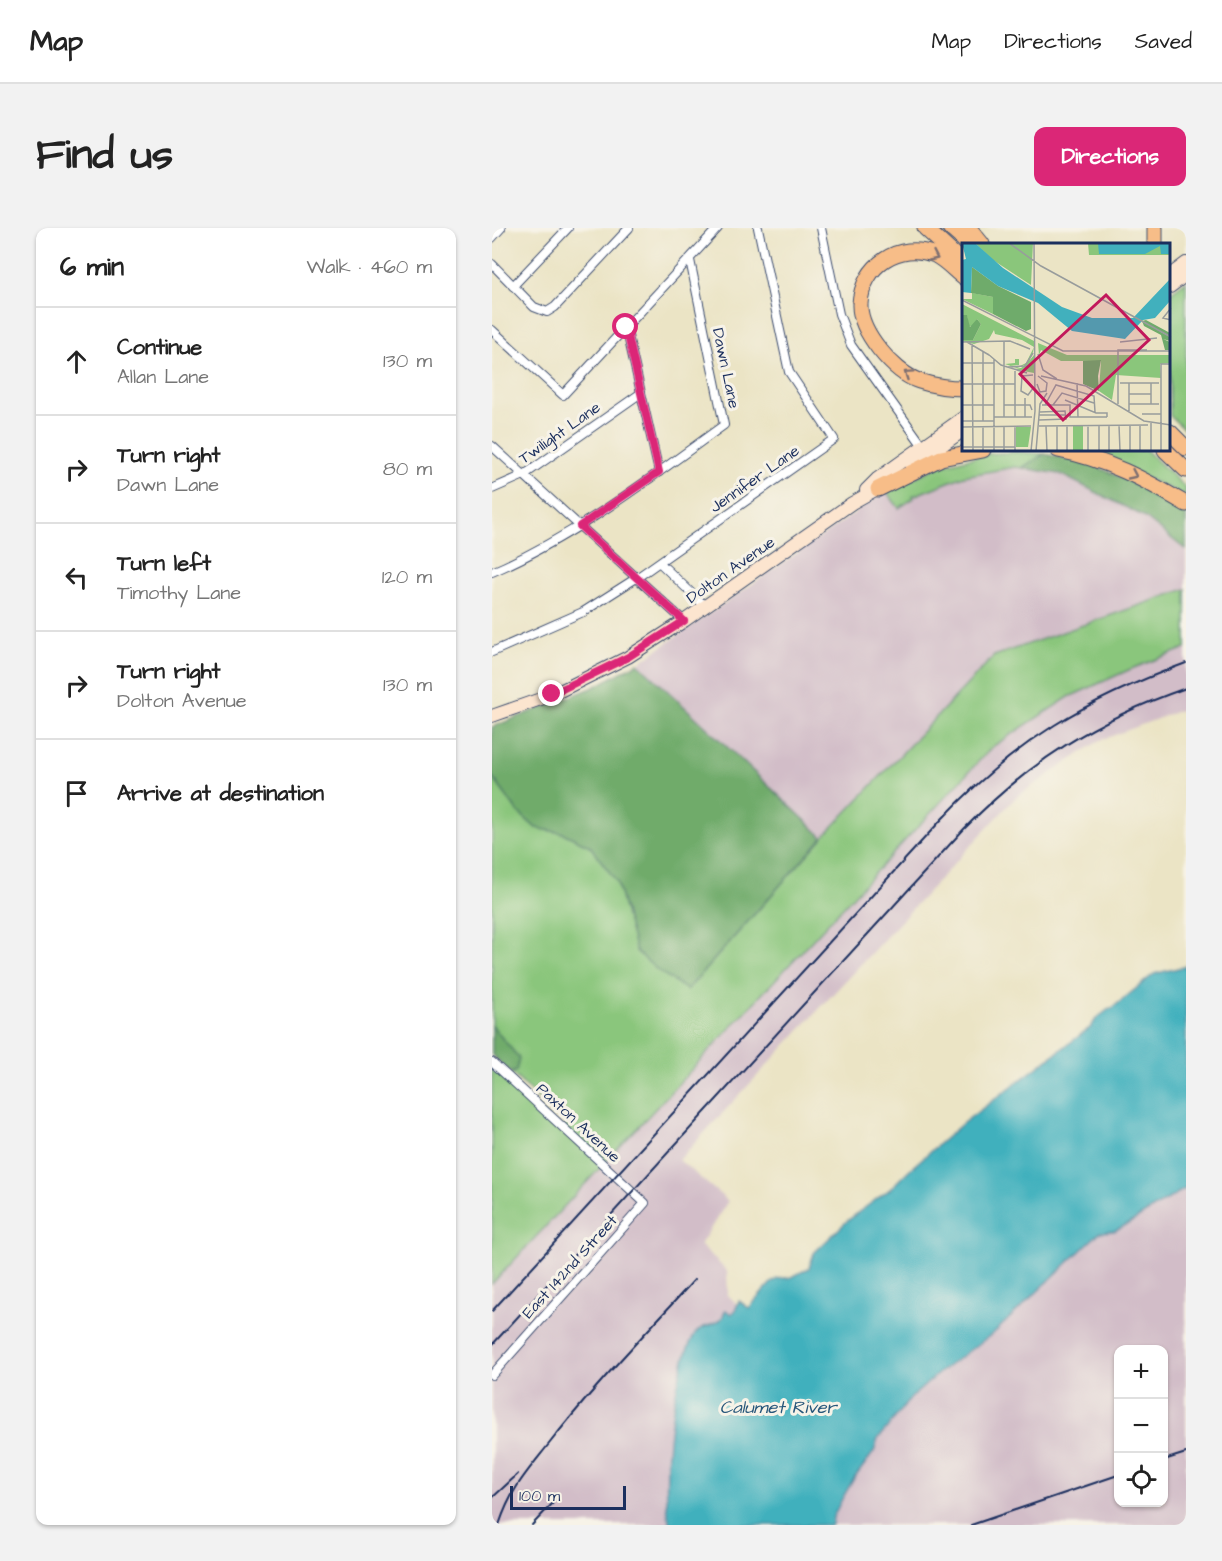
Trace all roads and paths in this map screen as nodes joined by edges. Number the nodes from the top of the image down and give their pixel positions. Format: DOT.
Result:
graph roads {
  1 [pos="501,228"];
  2 [pos="568,228"];
  3 [pos="629,228"];
  4 [pos="718,228"];
  5 [pos="758,228"];
  6 [pos="821,228"];
  7 [pos="925,228"];
  8 [pos="950,228"];
  9 [pos="969,228"];
  10 [pos="492,238"];
  11 [pos="967,243"];
  12 [pos="981,243"];
  13 [pos="690,260"];
  14 [pos="962,262"];
  15 [pos="1186,263"];
  16 [pos="492,264"];
  17 [pos="1171,274"];
  18 [pos="1186,275"];
  19 [pos="962,276"];
  20 [pos="513,286"];
  21 [pos="1171,286"];
  22 [pos="626,327"];
  23 [pos="492,330"];
  24 [pos="962,388"];
  25 [pos="641,393"];
  26 [pos="962,419"];
  27 [pos="962,431"];
  28 [pos="1171,433"];
  29 [pos="492,446"];
  30 [pos="1186,448"];
  31 [pos="926,450"];
  32 [pos="974,452"];
  33 [pos="1068,452"];
  34 [pos="1167,452"];
  35 [pos="1186,470"];
  36 [pos="659,472"];
  37 [pos="524,475"];
  38 [pos="492,489"];
  39 [pos="878,489"];
  40 [pos="852,503"];
  41 [pos="1186,504"];
  42 [pos="580,526"];
  43 [pos="660,563"];
  44 [pos="492,572"];
  45 [pos="638,578"];
  46 [pos="705,606"];
  47 [pos="684,621"];
  48 [pos="492,652"];
  49 [pos="492,716"];
  50 [pos="492,1062"];
  51 [pos="645,1203"];
  52 [pos="492,1375"];
  1 -- 10 [label="street"];
  2 -- 20 [label="street"];
  3 -- 20 [label="street"];
  4 -- 13 [label="street"];
  5 -- 43 [label="street, Jennifer Lane"];
  6 -- 31 [label="street"];
  7 -- 14 [label="highway"];
  8 -- 11 [label="highway"];
  9 -- 12 [label="highway"];
  13 -- 22 [label="street"];
  13 -- 36 [label="street, Dawn Lane"];
  15 -- 17 [label="street"];
  16 -- 20 [label="street"];
  18 -- 21 [label="street"];
  24 -- 19 [label="highway, one-way"];
  22 -- 23 [label="street"];
  22 -- 25 [label="street"];
  25 -- 36 [label="street"];
  25 -- 37 [label="street, Twilight Lane"];
  26 -- 31 [label="street, Dolton Avenue"];
  27 -- 31 [label="street, Dolton Avenue"];
  28 -- 30 [label="highway"];
  29 -- 37 [label="street"];
  31 -- 39 [label="street, Dolton Avenue"];
  31 -- 40 [label="street, Dolton Avenue"];
  32 -- 39 [label="highway"];
  33 -- 41 [label="highway, one-way"];
  34 -- 35 [label="highway"];
  36 -- 42 [label="street, Dawn Lane"];
  37 -- 38 [label="street, Twilight Lane"];
  37 -- 42 [label="street"];
  39 -- 40 [label="street, Dolton Avenue"];
  40 -- 46 [label="street, Dolton Avenue"];
  42 -- 44 [label="street, Dawn Lane"];
  42 -- 45 [label="street"];
  43 -- 45 [label="street, Jennifer Lane"];
  43 -- 46 [label="street"];
  45 -- 47 [label="street"];
  45 -- 48 [label="street, Jennifer Lane"];
  46 -- 47 [label="street, Dolton Avenue"];
  47 -- 49 [label="street, Dolton Avenue"];
  50 -- 51 [label="street, Paxton Avenue"];
  51 -- 52 [label="street, East 142nd Street"];
}
